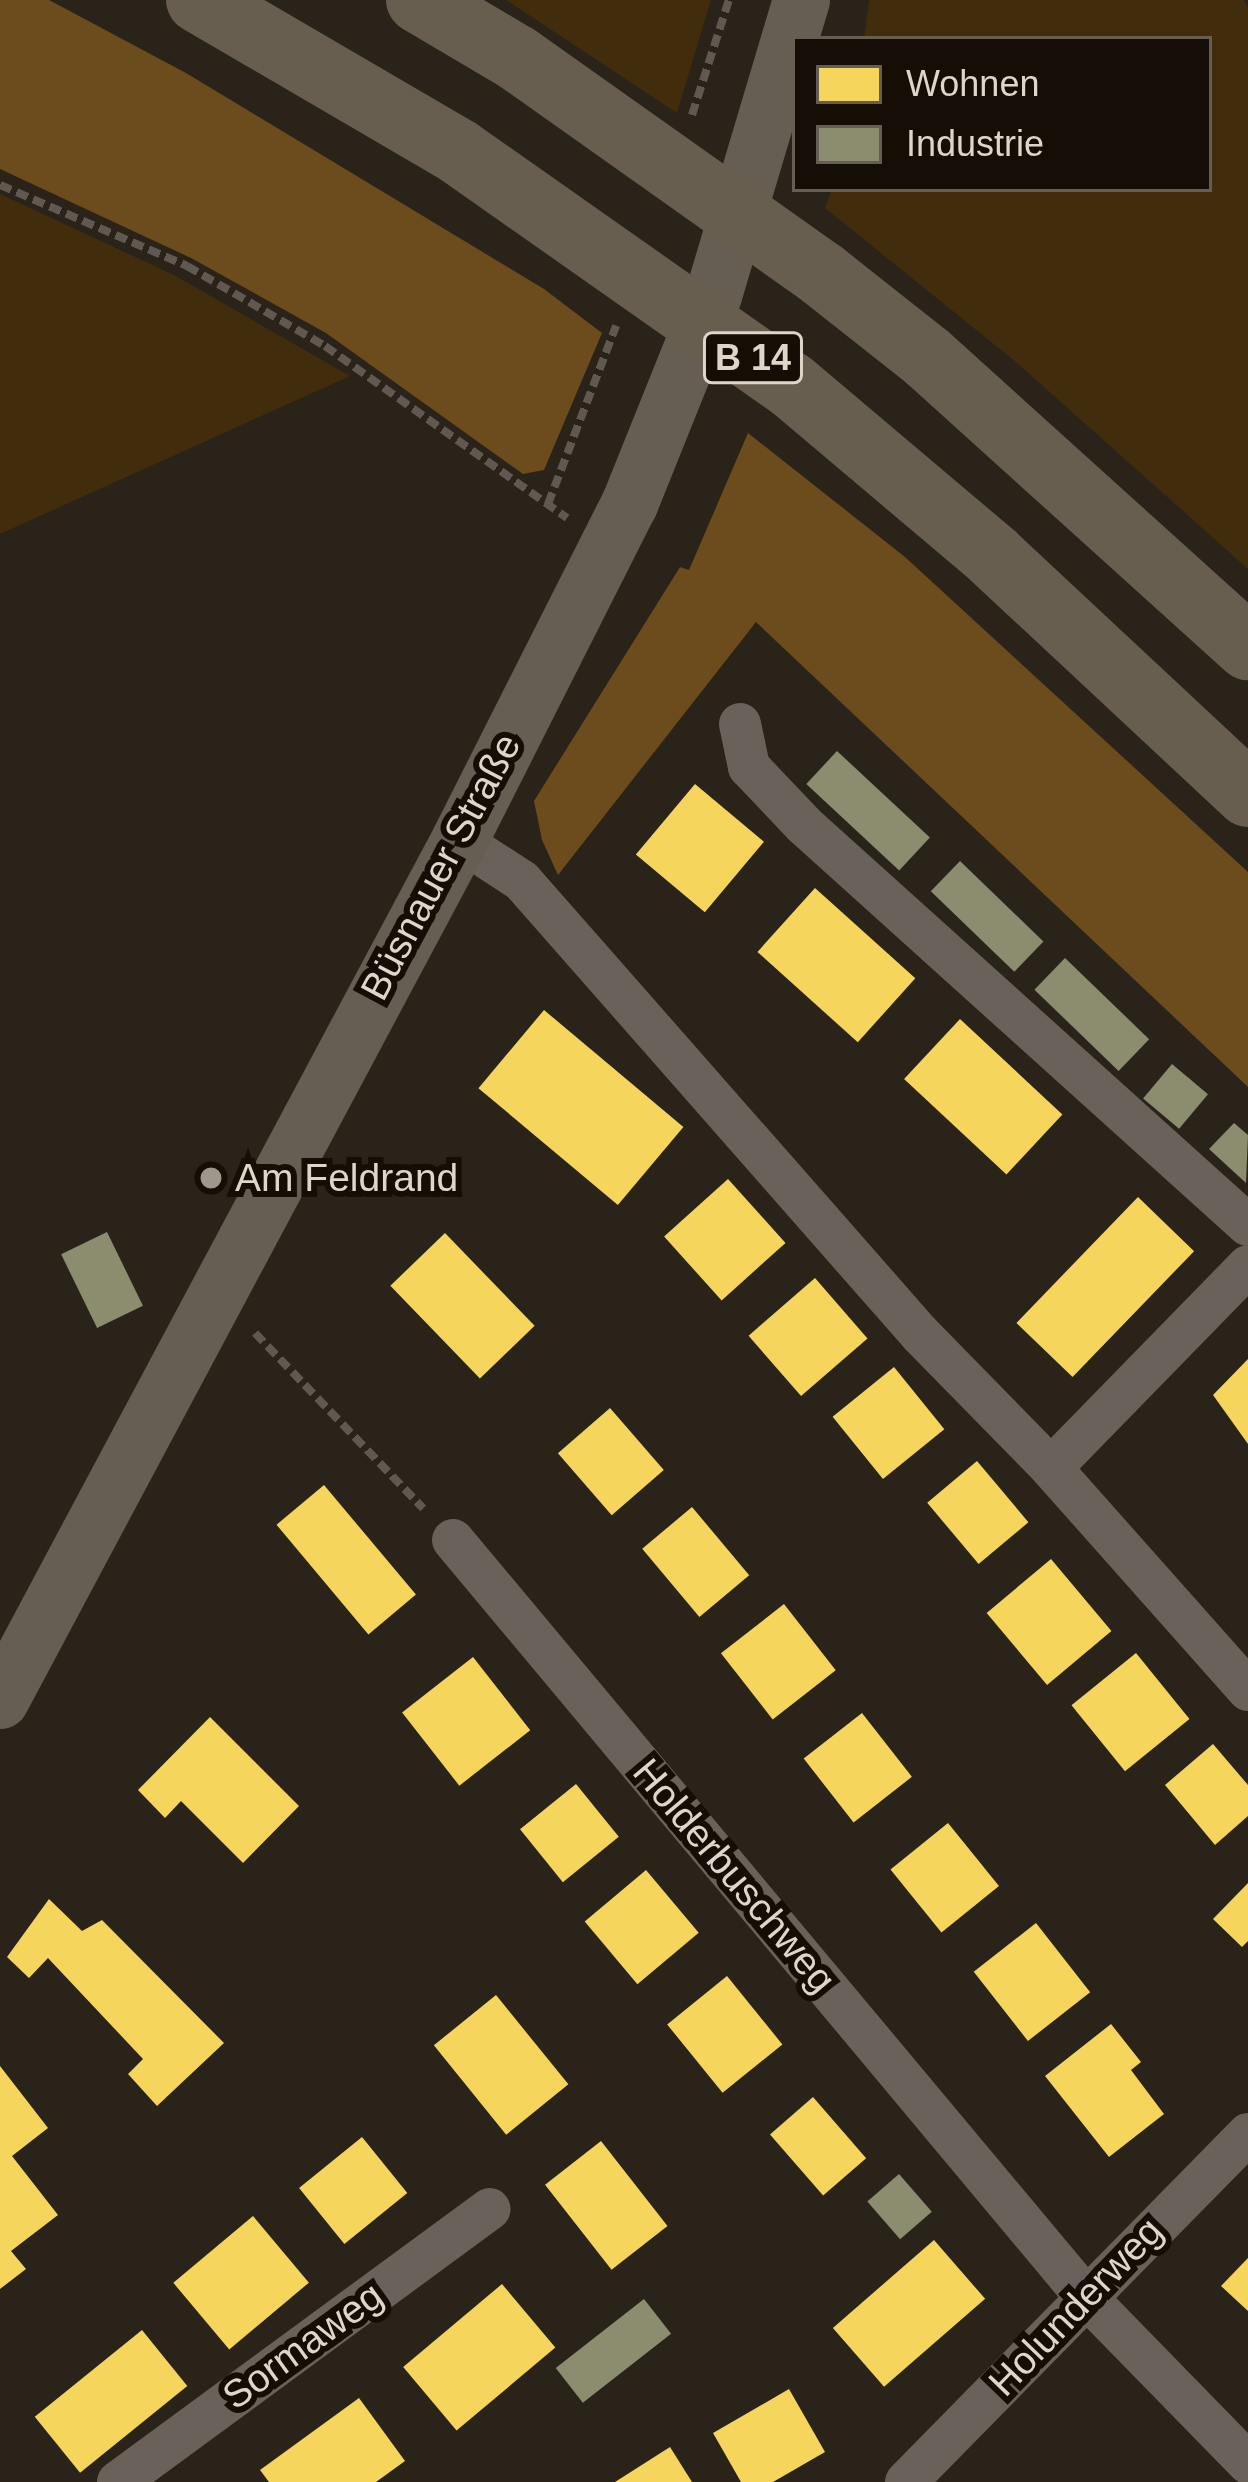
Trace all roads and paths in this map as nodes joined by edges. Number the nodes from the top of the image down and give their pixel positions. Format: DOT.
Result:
graph roads {
  1 [pos="199,0"];
  2 [pos="419,0"];
  3 [pos="729,0"];
  4 [pos="801,0"];
  5 [pos="721,34"];
  6 [pos="793,36"];
  7 [pos="792,40"];
  8 [pos="0,184"];
  9 [pos="563,468"];
  10 [pos="1248,647"];
  11 [pos="740,724"];
  12 [pos="1248,794"];
  13 [pos="459,840"];
  14 [pos="1248,1226"];
  15 [pos="1248,1266"];
  16 [pos="212,1299"];
  17 [pos="1052,1468"];
  18 [pos="453,1540"];
  19 [pos="1248,1690"];
  20 [pos="0,1700"];
  21 [pos="1248,2134"];
  22 [pos="488,2209"];
  23 [pos="1084,2296"];
  24 [pos="1248,2463"];
  25 [pos="118,2482"];
  26 [pos="906,2482"];
  1 -- 12 [label="highway, B 14"];
  2 -- 10 [label="highway, B 14"];
  3 -- 5 [label="path"];
  4 -- 6 [label="street, Büsnauer Straße"];
  7 -- 13 [label="street, Büsnauer Straße"];
  8 -- 9 [label="path"];
  11 -- 14 [label="street"];
  13 -- 16 [label="street, Büsnauer Straße"];
  13 -- 17 [label="street"];
  15 -- 17 [label="street"];
  16 -- 18 [label="path"];
  16 -- 20 [label="street, Büsnauer Straße"];
  17 -- 19 [label="street"];
  18 -- 23 [label="street, Holderbuschweg"];
  21 -- 23 [label="street, Holunderweg"];
  22 -- 25 [label="street, Sormaweg"];
  23 -- 24 [label="street, Holderbuschweg"];
  23 -- 26 [label="street, Holunderweg"];
}
